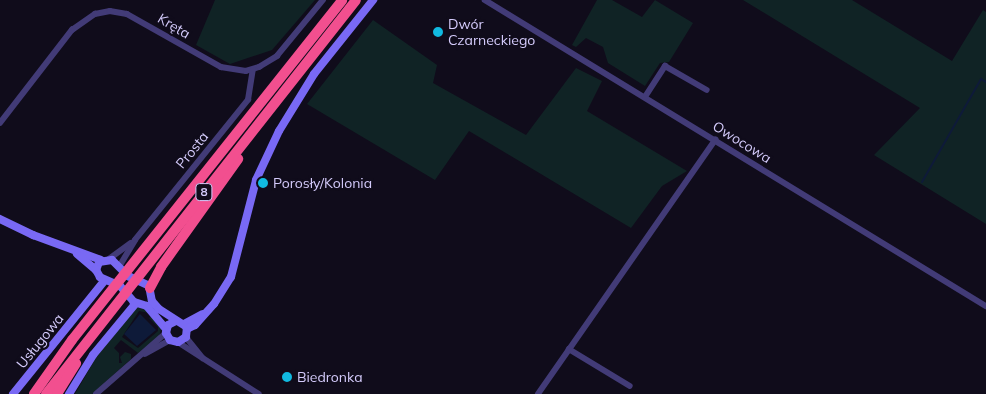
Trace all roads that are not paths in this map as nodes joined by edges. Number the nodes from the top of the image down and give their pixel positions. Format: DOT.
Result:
graph roads {
  1 [pos="323,0"];
  2 [pos="342,0"];
  3 [pos="356,0"];
  4 [pos="373,0"];
  5 [pos="485,0"];
  6 [pos="253,70"];
  7 [pos="707,90"];
  8 [pos="645,97"];
  9 [pos="265,115"];
  10 [pos="0,123"];
  11 [pos="715,140"];
  12 [pos="0,219"];
  13 [pos="135,240"];
  14 [pos="75,252"];
  15 [pos="105,259"];
  16 [pos="119,267"];
  17 [pos="97,273"];
  18 [pos="106,280"];
  19 [pos="151,292"];
  20 [pos="85,303"];
  21 [pos="139,304"];
  22 [pos="986,306"];
  23 [pos="103,321"];
  24 [pos="184,328"];
  25 [pos="166,331"];
  26 [pos="72,340"];
  27 [pos="174,341"];
  28 [pos="570,348"];
  29 [pos="141,356"];
  30 [pos="206,362"];
  31 [pos="630,386"];
  32 [pos="13,394"];
  33 [pos="25,394"];
  34 [pos="34,394"];
  35 [pos="46,394"];
  36 [pos="57,394"];
  37 [pos="69,394"];
  38 [pos="96,394"];
  39 [pos="258,394"];
  40 [pos="538,394"];
  1 -- 6 [label="street"];
  2 -- 26 [label="highway, 8"];
  3 -- 9 [label="highway, 8"];
  4 -- 24 [label="street"];
  5 -- 8 [label="street, Owocowa"];
  6 -- 10 [label="street, Kręta"];
  6 -- 13 [label="street, Prosta"];
  7 -- 8 [label="street"];
  8 -- 11 [label="street, Owocowa"];
  9 -- 19 [label="highway"];
  9 -- 23 [label="highway, 8"];
  11 -- 22 [label="street, Owocowa"];
  11 -- 28 [label="street"];
  12 -- 14 [label="street"];
  13 -- 15 [label="street, Prosta"];
  13 -- 16 [label="street, Prosta"];
  14 -- 15 [label="street"];
  14 -- 17 [label="street"];
  15 -- 16 [label="street"];
  15 -- 17 [label="street"];
  16 -- 19 [label="street"];
  17 -- 18 [label="street"];
  17 -- 20 [label="street"];
  18 -- 20 [label="street"];
  18 -- 21 [label="street"];
  19 -- 21 [label="street"];
  19 -- 24 [label="street"];
  20 -- 32 [label="street, Usługowa"];
  21 -- 25 [label="street"];
  21 -- 37 [label="street"];
  23 -- 35 [label="highway, 8"];
  23 -- 36 [label="highway"];
  24 -- 25 [label="street"];
  24 -- 27 [label="street"];
  24 -- 30 [label="street"];
  25 -- 27 [label="street"];
  25 -- 29 [label="street"];
  26 -- 33 [label="highway"];
  26 -- 34 [label="highway, 8"];
  27 -- 29 [label="street"];
  27 -- 30 [label="street"];
  28 -- 31 [label="street"];
  28 -- 40 [label="street"];
  29 -- 38 [label="street"];
  30 -- 39 [label="street"];
}
